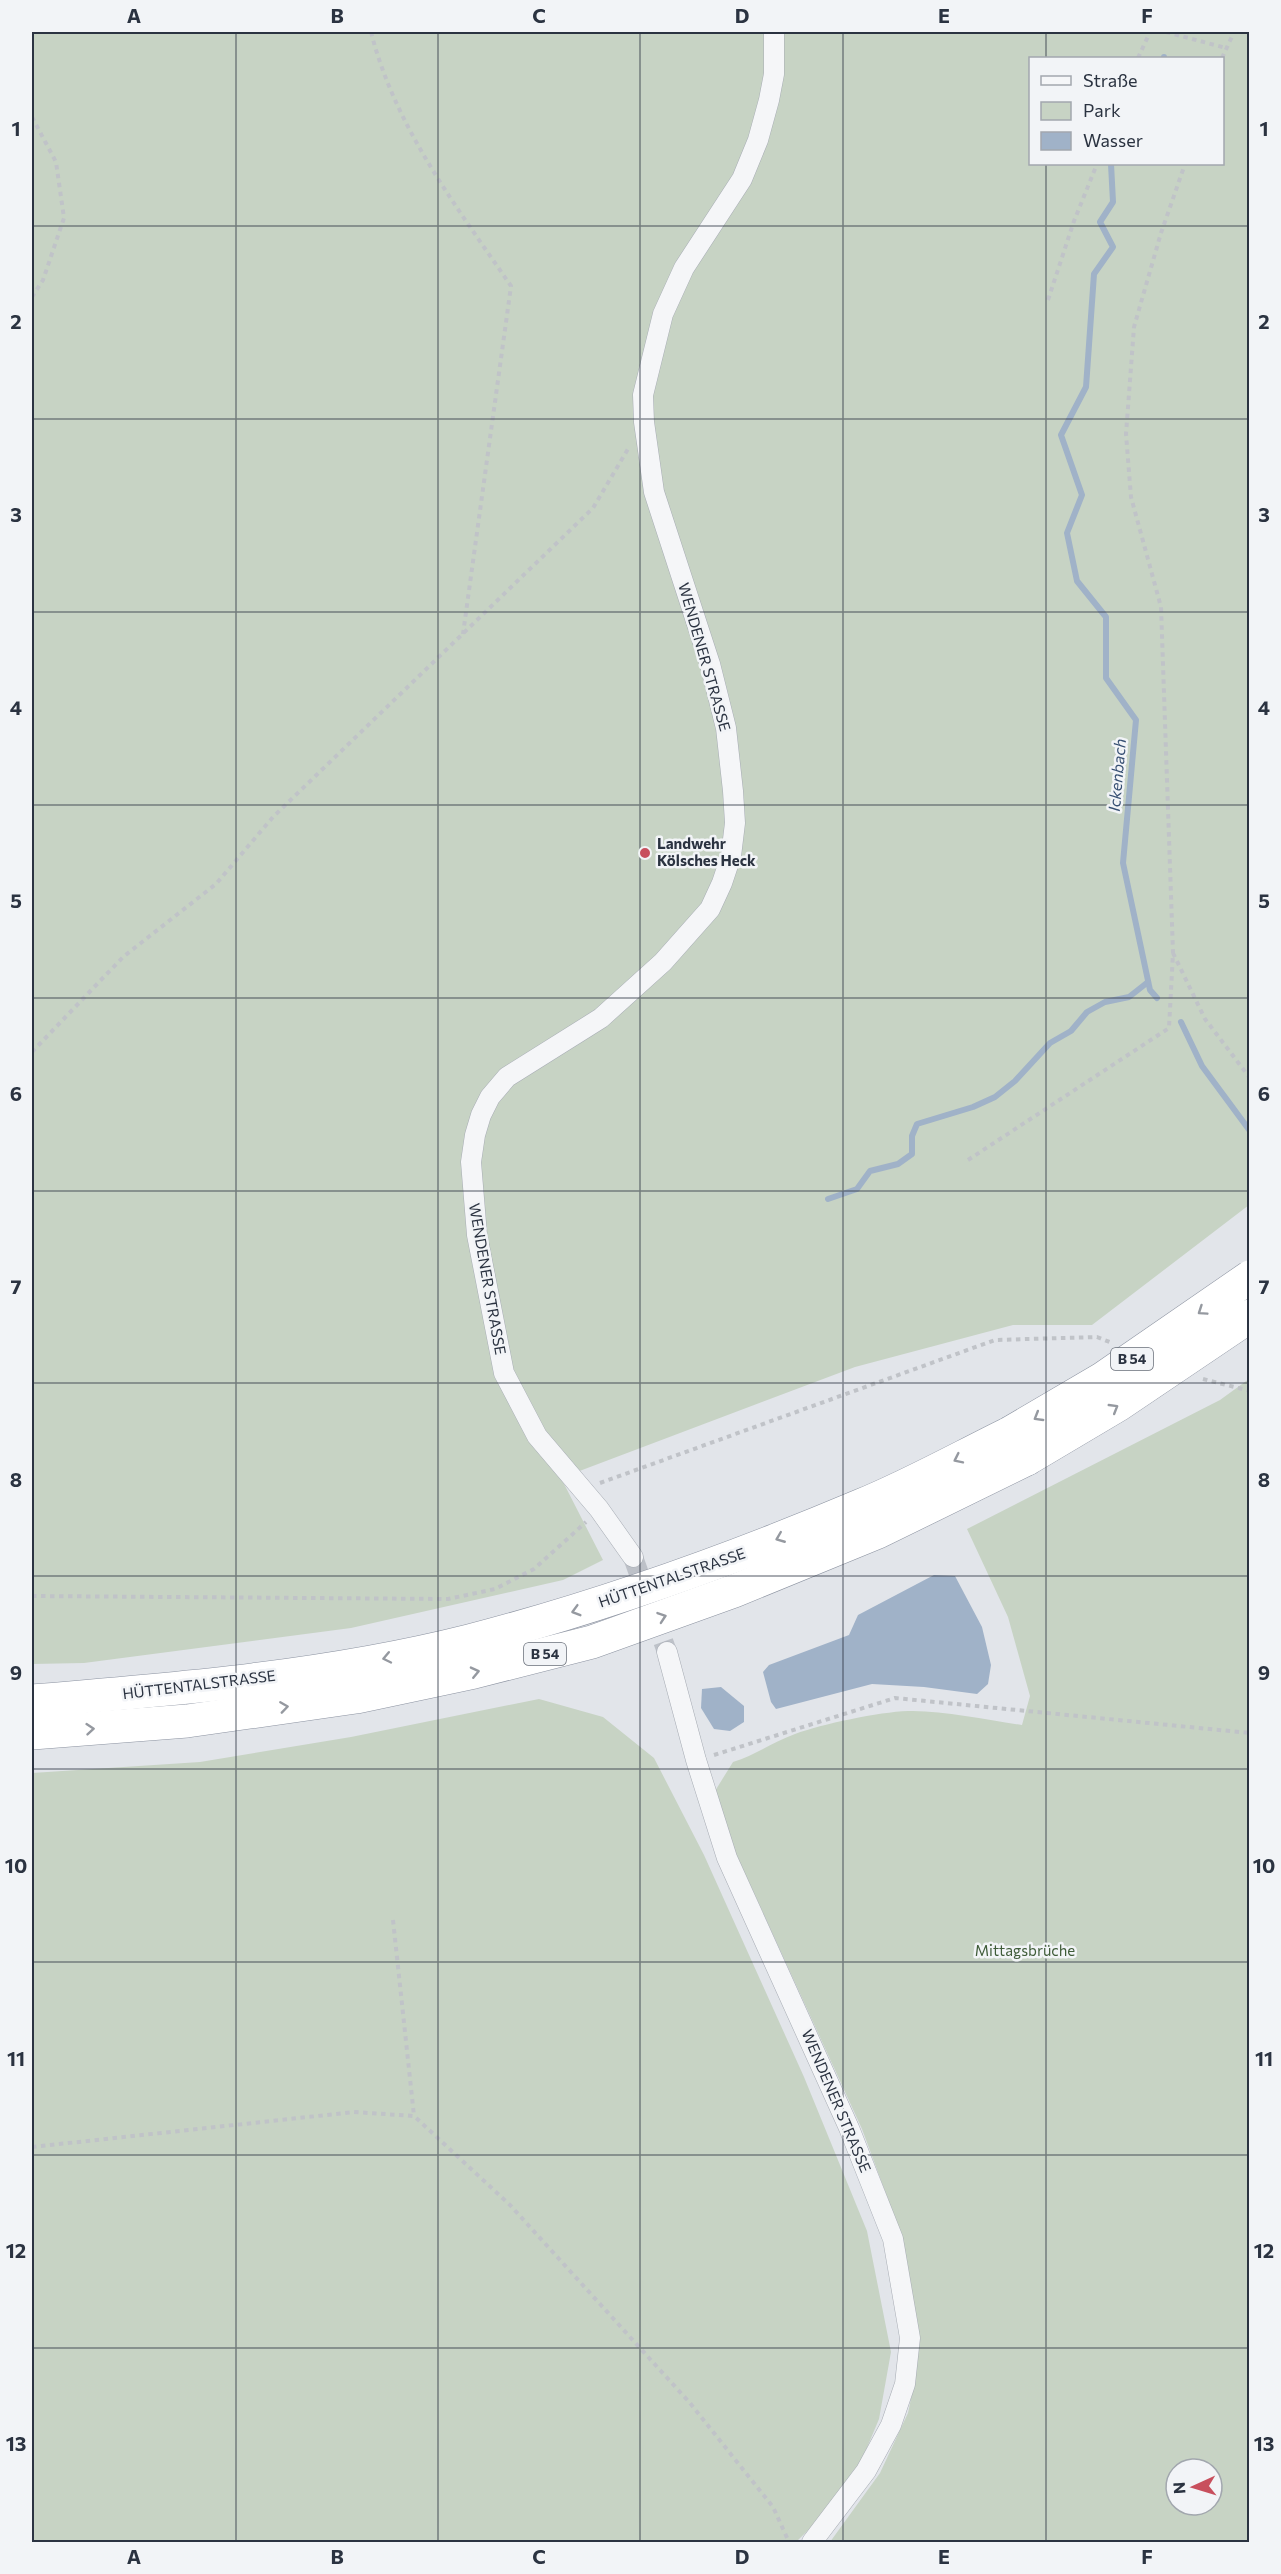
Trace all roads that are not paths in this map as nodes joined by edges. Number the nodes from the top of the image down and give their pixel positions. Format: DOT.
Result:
graph roads {
  1 [pos="774,32"];
  2 [pos="1250,1277"];
  3 [pos="1250,1316"];
  4 [pos="1019,1446"];
  5 [pos="633,1557"];
  6 [pos="667,1652"];
  7 [pos="32,1701"];
  8 [pos="32,1733"];
  9 [pos="812,2542"];
  1 -- 5 [label="street, WENDENER STRASSE"];
  2 -- 4 [label="highway, HÜTTENTALSTRASSE / B 54, one-way, bridge"];
  4 -- 3 [label="highway, HÜTTENTALSTRASSE / B 54, one-way, bridge"];
  4 -- 7 [label="highway, HÜTTENTALSTRASSE / B 54, one-way"];
  8 -- 4 [label="highway, HÜTTENTALSTRASSE / B 54, one-way"];
  6 -- 9 [label="street, WENDENER STRASSE"];
}
